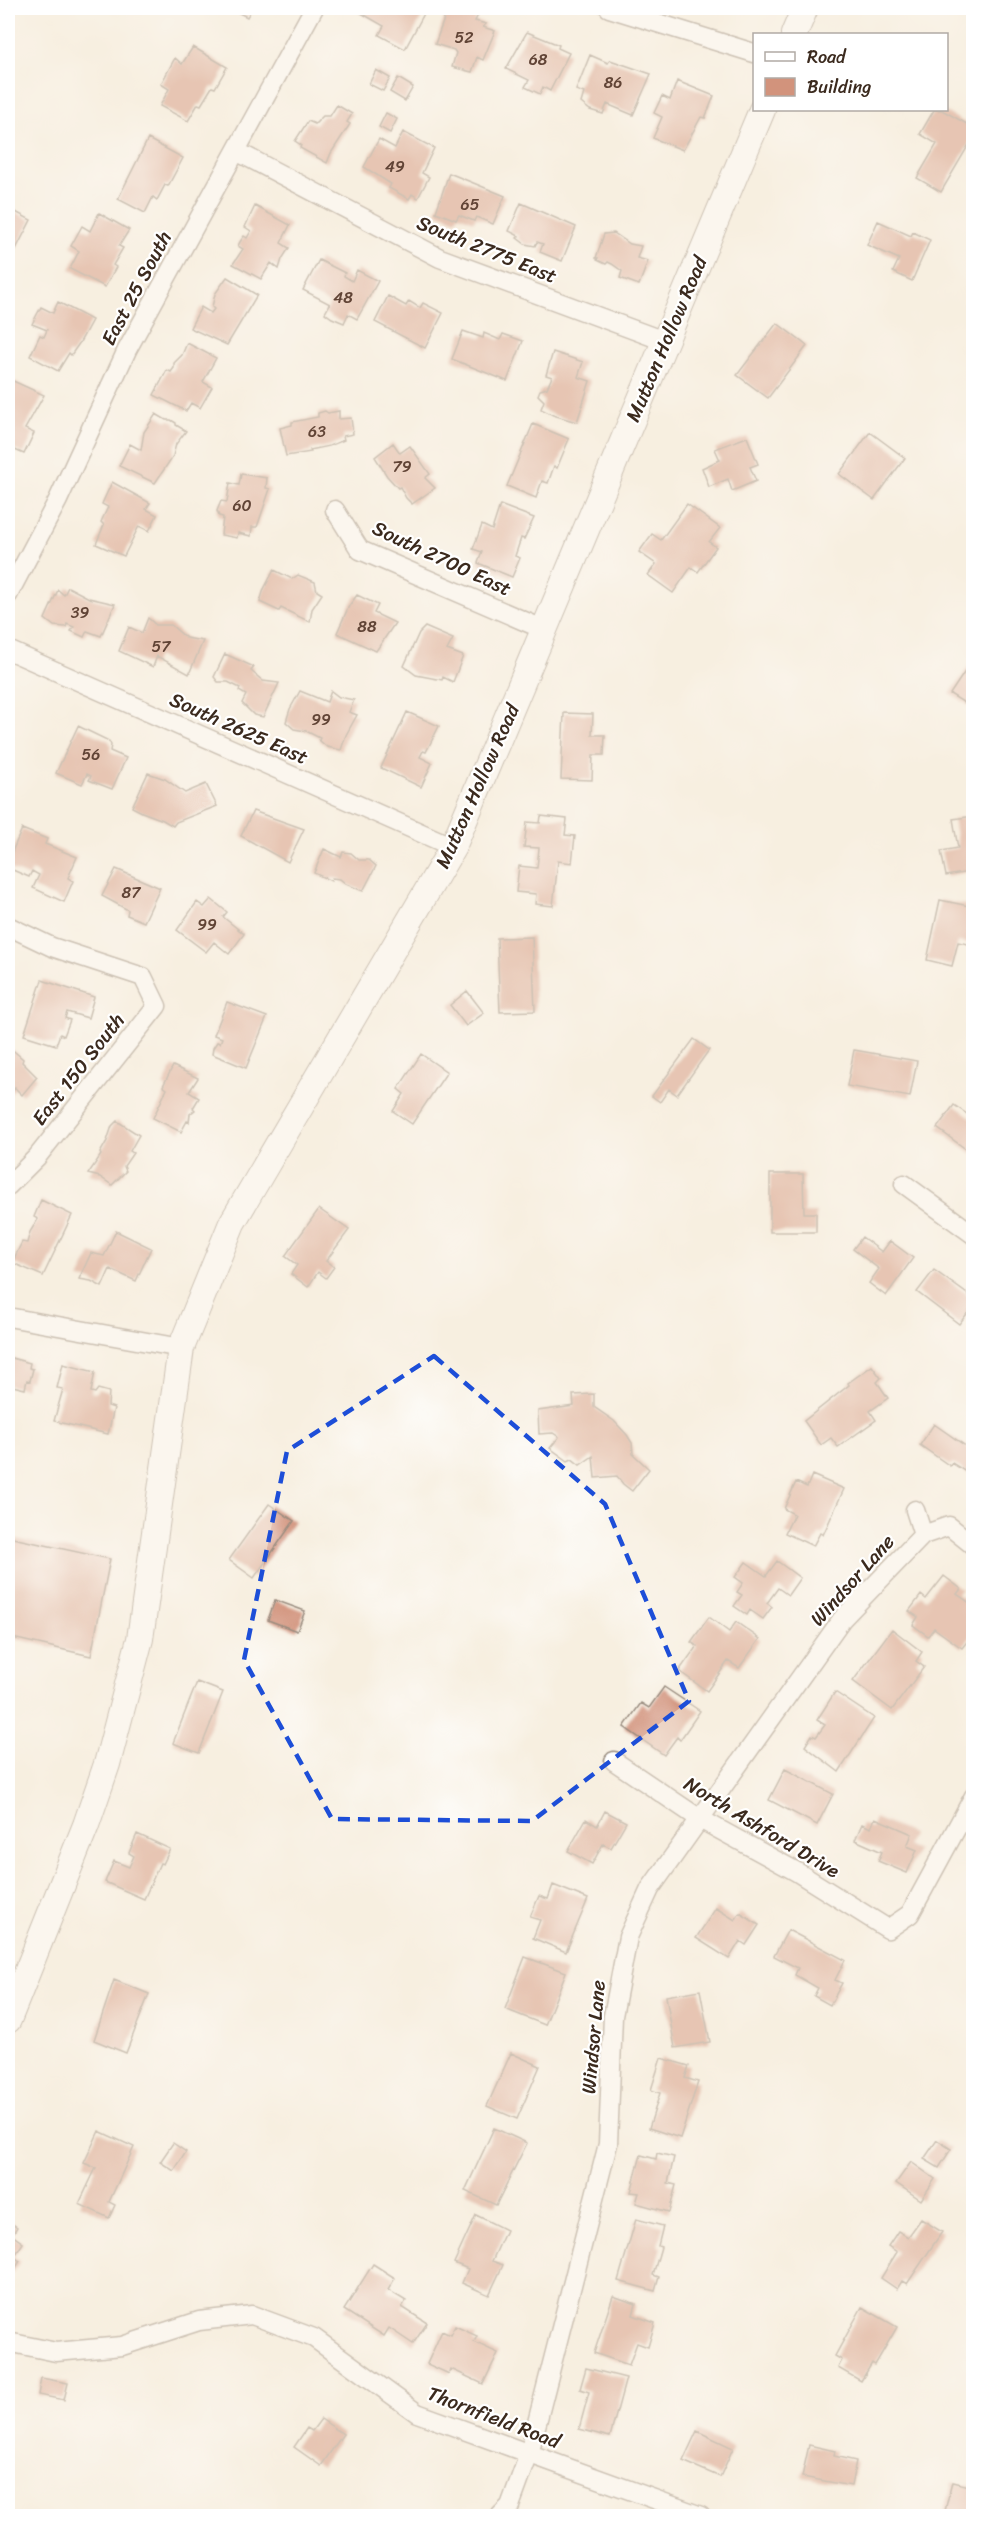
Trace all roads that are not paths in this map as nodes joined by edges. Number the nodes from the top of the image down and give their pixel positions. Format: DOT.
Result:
graph roads {
  1 [pos="314,8"];
  2 [pos="609,8"];
  3 [pos="805,8"];
  4 [pos="794,33"];
  5 [pos="753,53"];
  6 [pos="762,111"];
  7 [pos="236,151"];
  8 [pos="664,340"];
  9 [pos="335,510"];
  10 [pos="8,595"];
  11 [pos="545,630"];
  12 [pos="8,650"];
  13 [pos="453,847"];
  14 [pos="8,926"];
  15 [pos="904,1184"];
  16 [pos="8,1186"];
  17 [pos="974,1235"];
  18 [pos="8,1317"];
  19 [pos="181,1348"];
  20 [pos="915,1510"];
  21 [pos="923,1535"];
  22 [pos="974,1546"];
  23 [pos="614,1761"];
  24 [pos="974,1796"];
  25 [pos="700,1819"];
  26 [pos="8,2020"];
  27 [pos="8,2342"];
  28 [pos="529,2454"];
  29 [pos="500,2517"];
  30 [pos="701,2517"];
  1 -- 7 [label="street, East 25 South"];
  2 -- 5 [label="street"];
  3 -- 4 [label="street"];
  6 -- 8 [label="street, Mutton Hollow Road"];
  7 -- 8 [label="street, South 2775 East"];
  7 -- 10 [label="street, East 25 South"];
  8 -- 11 [label="street, Mutton Hollow Road"];
  9 -- 11 [label="street, South 2700 East"];
  11 -- 13 [label="street, Mutton Hollow Road"];
  12 -- 13 [label="street, South 2625 East"];
  13 -- 19 [label="street, Mutton Hollow Road"];
  14 -- 16 [label="street, East 150 South"];
  15 -- 17 [label="street"];
  18 -- 19 [label="street"];
  19 -- 26 [label="street, Mutton Hollow Road"];
  20 -- 21 [label="street"];
  21 -- 22 [label="street"];
  21 -- 25 [label="street, Windsor Lane"];
  23 -- 25 [label="street, North Ashford Drive"];
  24 -- 25 [label="street, North Ashford Drive"];
  25 -- 28 [label="street, Windsor Lane"];
  27 -- 28 [label="street, Thornfield Road"];
  28 -- 29 [label="street, Windsor Lane"];
  28 -- 30 [label="street, Thornfield Road"];
}
